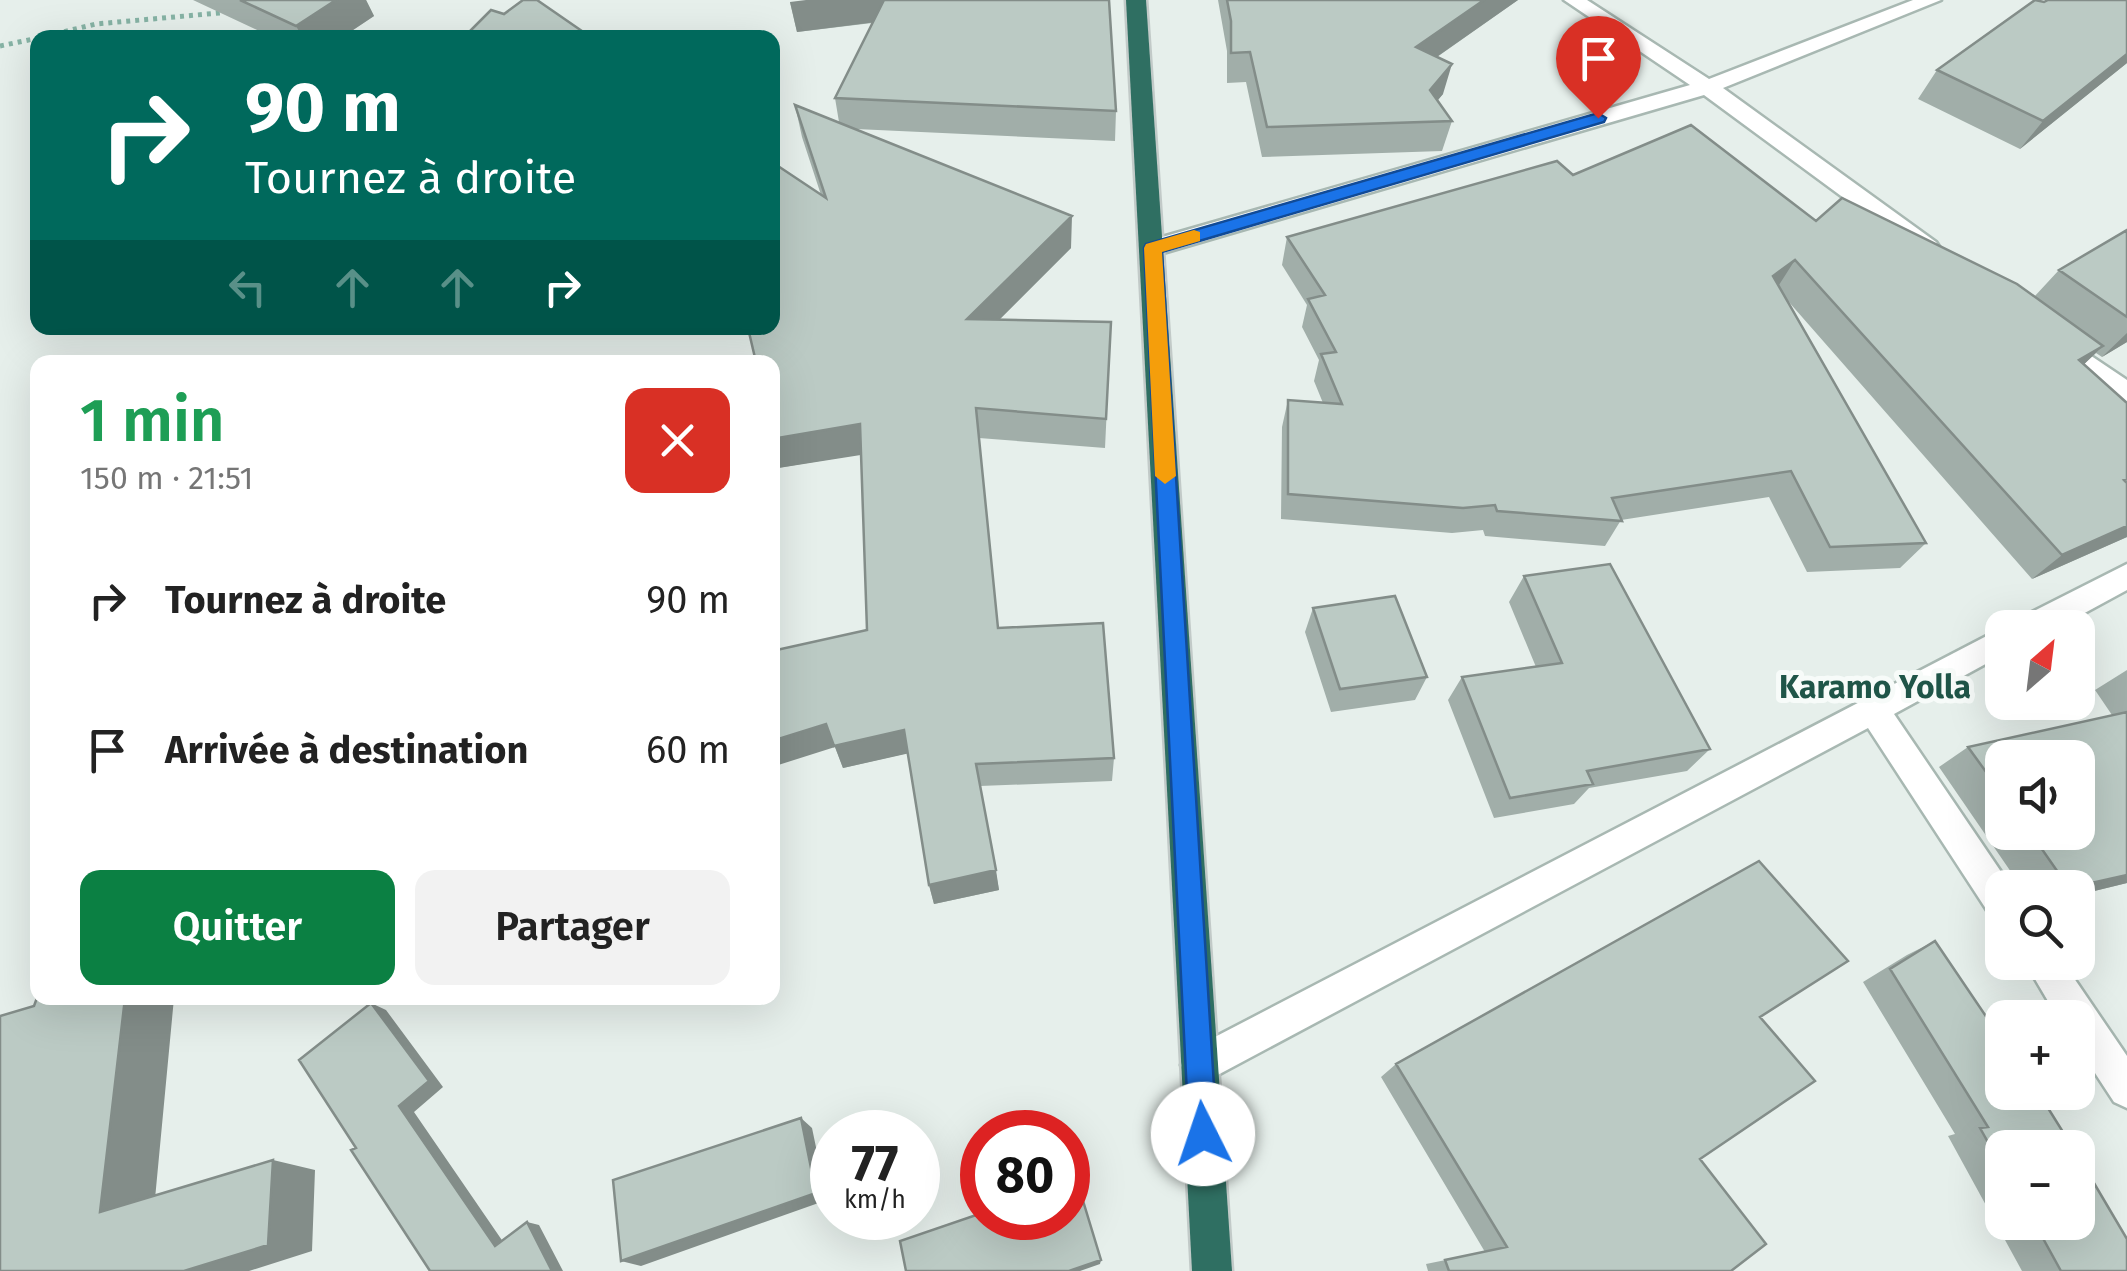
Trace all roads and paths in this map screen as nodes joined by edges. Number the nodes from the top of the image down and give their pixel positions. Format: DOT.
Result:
graph roads {
  1 [pos="1136,0"];
  2 [pos="1574,0"];
  3 [pos="1931,0"];
  4 [pos="232,12"];
  5 [pos="71,30"];
  6 [pos="30,40"];
  7 [pos="0,46"];
  8 [pos="1707,86"];
  9 [pos="1153,248"];
  10 [pos="1949,263"];
  11 [pos="2030,322"];
  12 [pos="2127,393"];
  13 [pos="2127,576"];
  14 [pos="2063,610"];
  15 [pos="1985,650"];
  16 [pos="1872,709"];
  17 [pos="1985,878"];
  18 [pos="2054,980"];
  19 [pos="1198,1065"];
  20 [pos="2127,1089"];
  21 [pos="1212,1271"];
  1 -- 9 [label="highway"];
  2 -- 8 [label="street"];
  3 -- 8 [label="street"];
  4 -- 5 [label="path"];
  6 -- 7 [label="path"];
  8 -- 9 [label="street"];
  8 -- 10 [label="street"];
  9 -- 19 [label="highway"];
  11 -- 12 [label="street"];
  13 -- 14 [label="street"];
  15 -- 16 [label="street"];
  16 -- 17 [label="street"];
  16 -- 19 [label="street"];
  18 -- 20 [label="street"];
  19 -- 21 [label="highway"];
}
